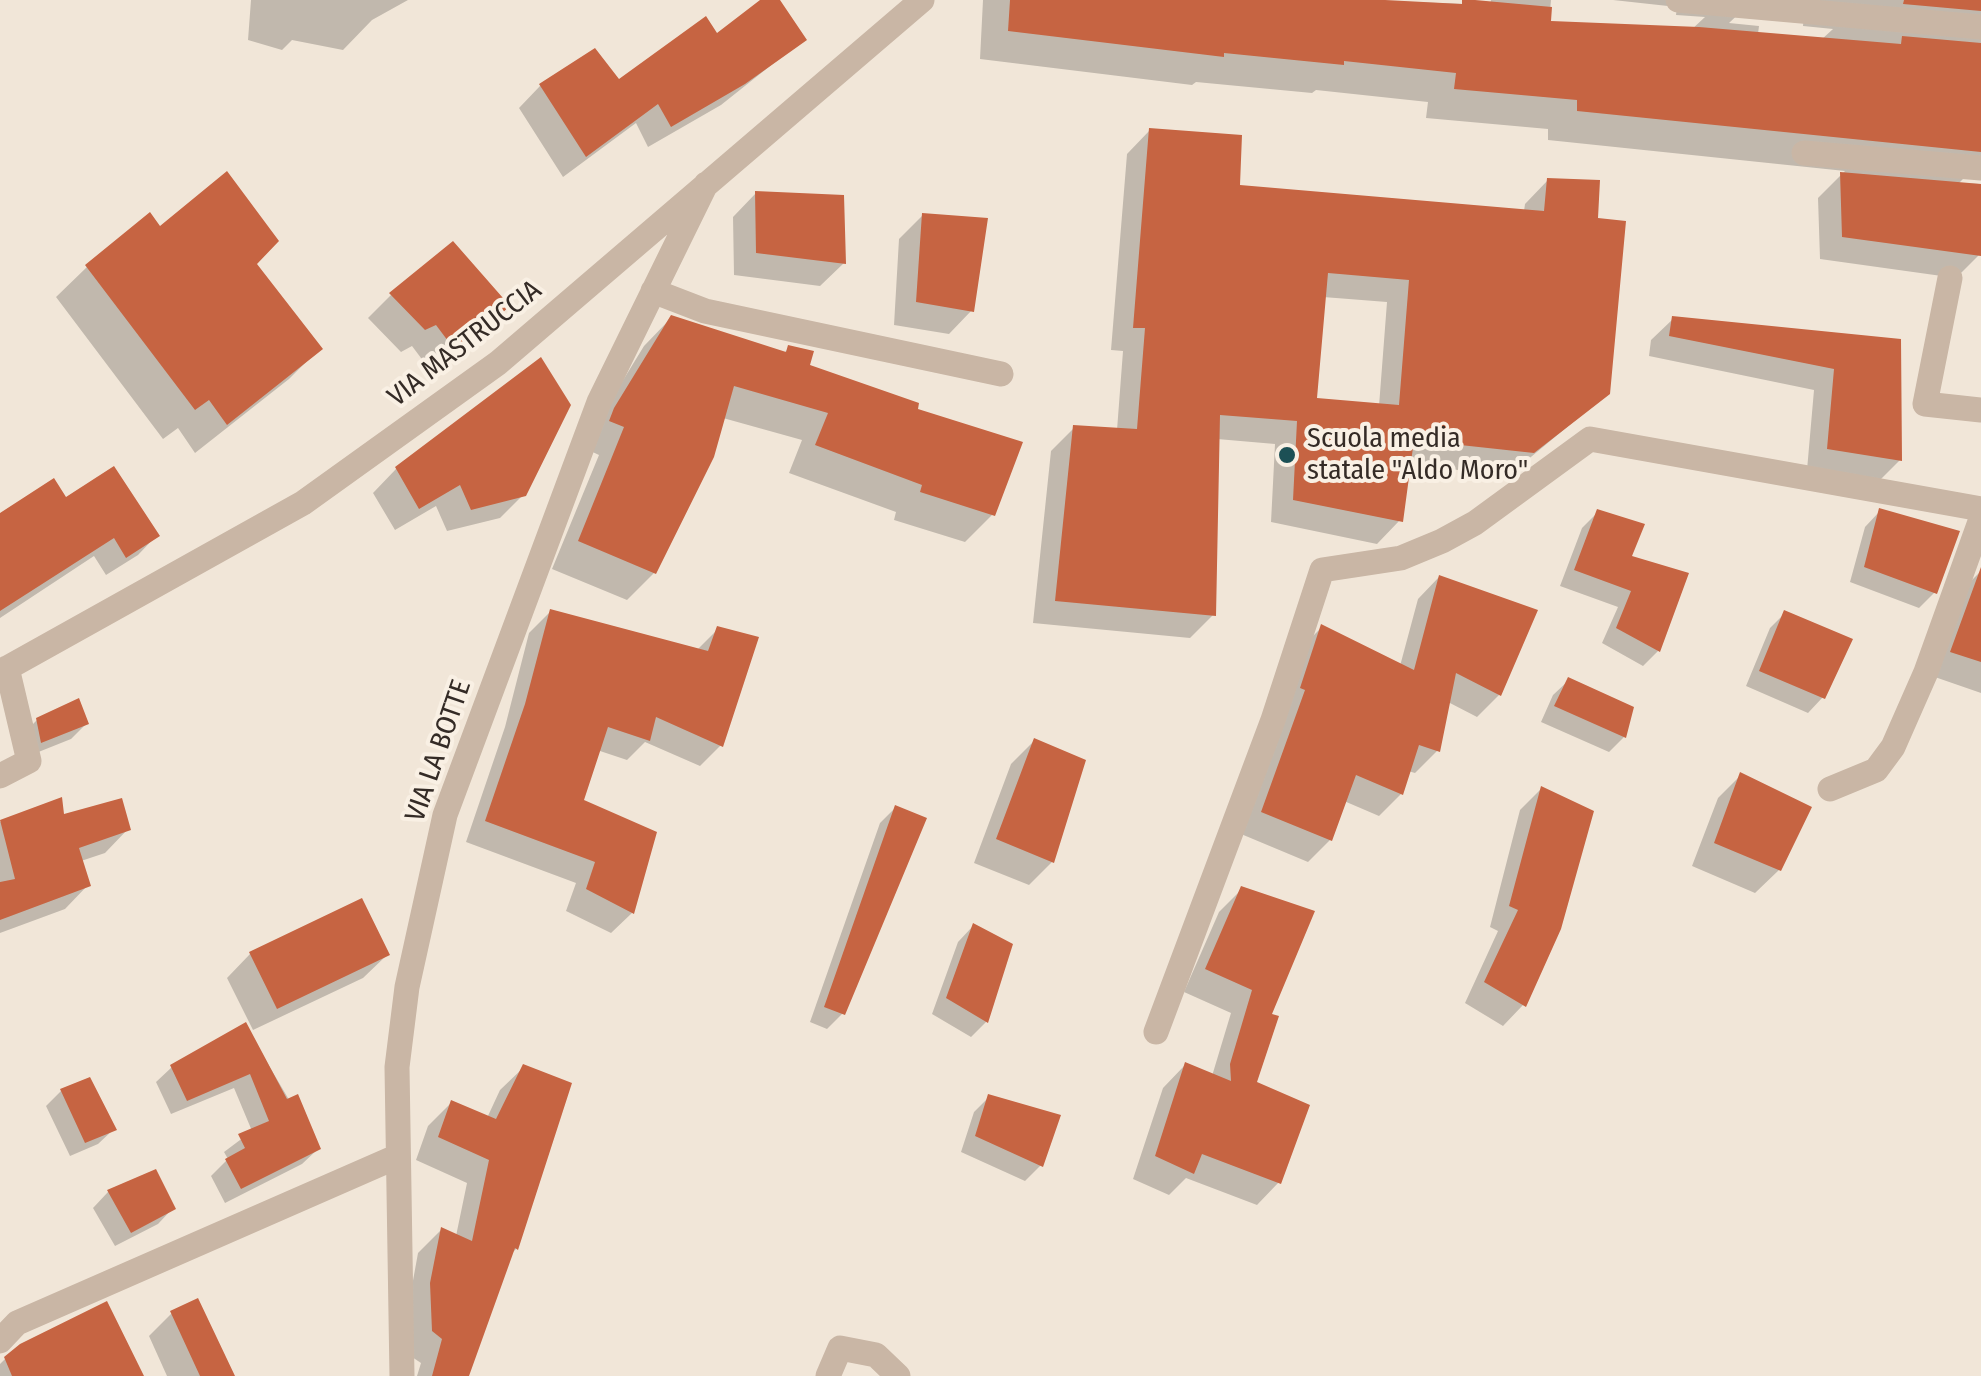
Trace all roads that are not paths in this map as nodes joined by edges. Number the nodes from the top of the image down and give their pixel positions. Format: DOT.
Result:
graph roads {
  1 [pos="922,0"];
  2 [pos="1678,0"];
  3 [pos="1981,27"];
  4 [pos="1804,153"];
  5 [pos="1981,168"];
  6 [pos="706,184"];
  7 [pos="1950,278"];
  8 [pos="653,291"];
  9 [pos="1001,374"];
  10 [pos="1981,410"];
  11 [pos="1981,510"];
  12 [pos="1981,519"];
  13 [pos="4,670"];
  14 [pos="0,776"];
  15 [pos="1830,789"];
  16 [pos="1156,1032"];
  17 [pos="396,1157"];
  18 [pos="0,1341"];
  19 [pos="402,1376"];
  20 [pos="828,1376"];
  21 [pos="898,1376"];
  1 -- 6 [label="street, VIA MASTRUCCIA"];
  2 -- 3 [label="street"];
  4 -- 5 [label="street"];
  6 -- 8 [label="street, VIA LA BOTTE"];
  6 -- 13 [label="street, VIA MASTRUCCIA"];
  7 -- 10 [label="street"];
  8 -- 9 [label="street"];
  8 -- 17 [label="street, VIA LA BOTTE"];
  11 -- 16 [label="street"];
  12 -- 15 [label="street"];
  13 -- 14 [label="street"];
  17 -- 18 [label="street"];
  17 -- 19 [label="street, VIA LA BOTTE"];
  20 -- 21 [label="street"];
}
